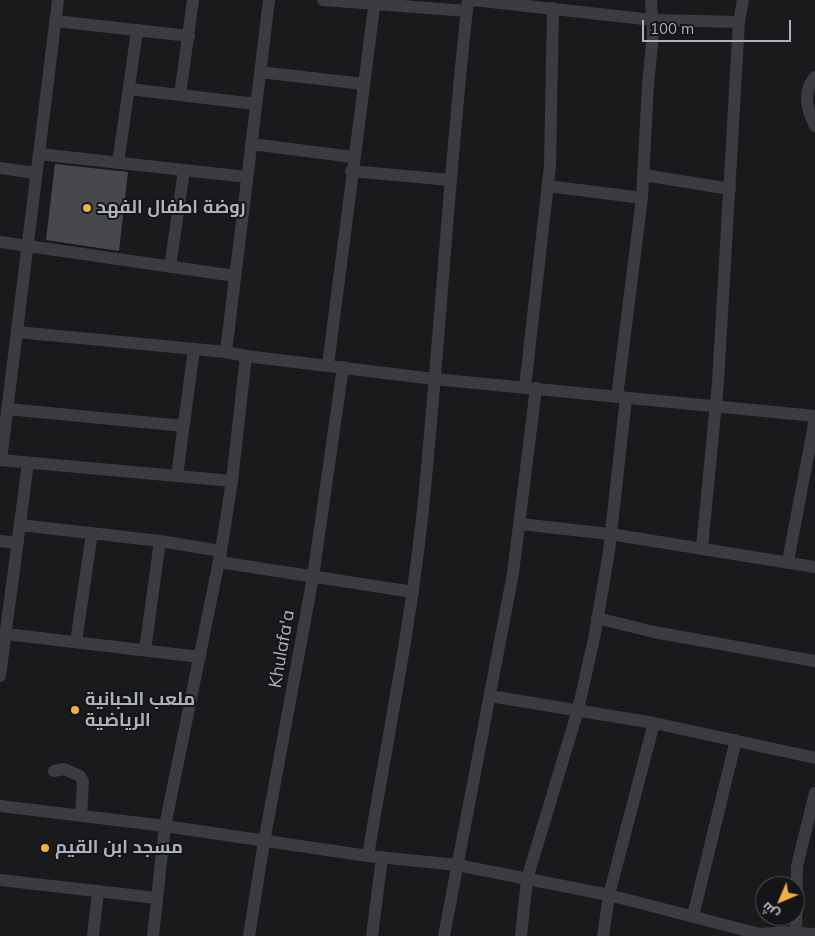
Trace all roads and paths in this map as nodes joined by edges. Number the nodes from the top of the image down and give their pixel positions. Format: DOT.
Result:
graph roads {
  1 [pos="58,0"];
  2 [pos="193,0"];
  3 [pos="269,0"];
  4 [pos="323,0"];
  5 [pos="651,0"];
  6 [pos="744,0"];
  7 [pos="375,2"];
  8 [pos="469,4"];
  9 [pos="554,8"];
  10 [pos="653,20"];
  11 [pos="55,21"];
  12 [pos="739,22"];
  13 [pos="137,31"];
  14 [pos="189,36"];
  15 [pos="260,72"];
  16 [pos="815,77"];
  17 [pos="362,84"];
  18 [pos="129,89"];
  19 [pos="180,95"];
  20 [pos="256,104"];
  21 [pos="815,126"];
  22 [pos="251,144"];
  23 [pos="39,154"];
  24 [pos="353,156"];
  25 [pos="118,163"];
  26 [pos="0,168"];
  27 [pos="184,170"];
  28 [pos="351,171"];
  29 [pos="36,173"];
  30 [pos="644,175"];
  31 [pos="247,177"];
  32 [pos="450,180"];
  33 [pos="548,186"];
  34 [pos="730,189"];
  35 [pos="642,198"];
  36 [pos="0,242"];
  37 [pos="27,247"];
  38 [pos="170,267"];
  39 [pos="235,276"];
  40 [pos="17,332"];
  41 [pos="194,349"];
  42 [pos="226,352"];
  43 [pos="246,356"];
  44 [pos="328,365"];
  45 [pos="343,368"];
  46 [pos="434,379"];
  47 [pos="530,388"];
  48 [pos="621,397"];
  49 [pos="716,405"];
  50 [pos="8,409"];
  51 [pos="815,418"];
  52 [pos="184,426"];
  53 [pos="0,460"];
  54 [pos="28,463"];
  55 [pos="177,476"];
  56 [pos="232,480"];
  57 [pos="520,524"];
  58 [pos="20,526"];
  59 [pos="92,533"];
  60 [pos="610,534"];
  61 [pos="0,541"];
  62 [pos="160,541"];
  63 [pos="18,543"];
  64 [pos="702,548"];
  65 [pos="220,557"];
  66 [pos="788,561"];
  67 [pos="815,567"];
  68 [pos="313,577"];
  69 [pos="413,592"];
  70 [pos="597,618"];
  71 [pos="6,634"];
  72 [pos="76,642"];
  73 [pos="145,650"];
  74 [pos="1,654"];
  75 [pos="200,657"];
  76 [pos="815,661"];
  77 [pos="0,676"];
  78 [pos="490,696"];
  79 [pos="578,710"];
  80 [pos="654,723"];
  81 [pos="736,740"];
  82 [pos="815,758"];
  83 [pos="54,771"];
  84 [pos="815,793"];
  85 [pos="0,806"];
  86 [pos="80,816"];
  87 [pos="165,826"];
  88 [pos="810,837"];
  89 [pos="264,842"];
  90 [pos="368,856"];
  91 [pos="382,857"];
  92 [pos="457,865"];
  93 [pos="527,879"];
  94 [pos="0,880"];
  95 [pos="98,891"];
  96 [pos="608,895"];
  97 [pos="156,898"];
  98 [pos="693,916"];
  99 [pos="796,933"];
  100 [pos="815,934"];
  101 [pos="760,935"];
  102 [pos="93,936"];
  103 [pos="153,936"];
  104 [pos="249,936"];
  105 [pos="372,936"];
  106 [pos="444,936"];
  107 [pos="521,936"];
  108 [pos="603,936"];
  1 -- 11 [label="street"];
  2 -- 14 [label="street"];
  3 -- 15 [label="street"];
  4 -- 7 [label="street"];
  5 -- 10 [label="street"];
  6 -- 12 [label="street"];
  7 -- 8 [label="street"];
  7 -- 17 [label="street"];
  8 -- 9 [label="street"];
  8 -- 32 [label="street"];
  9 -- 10 [label="street"];
  9 -- 33 [label="street"];
  10 -- 12 [label="street"];
  10 -- 30 [label="street"];
  11 -- 13 [label="street"];
  11 -- 23 [label="street"];
  12 -- 34 [label="street"];
  13 -- 14 [label="street"];
  13 -- 18 [label="street"];
  14 -- 19 [label="street"];
  15 -- 17 [label="street"];
  15 -- 20 [label="street"];
  16 -- 21 [label="street"];
  17 -- 24 [label="street"];
  18 -- 19 [label="street"];
  18 -- 25 [label="street"];
  19 -- 20 [label="street"];
  20 -- 22 [label="street"];
  22 -- 24 [label="street"];
  22 -- 31 [label="street"];
  23 -- 25 [label="street"];
  23 -- 29 [label="street"];
  24 -- 28 [label="street"];
  25 -- 27 [label="street"];
  26 -- 29 [label="street"];
  27 -- 31 [label="street"];
  27 -- 38 [label="street"];
  28 -- 32 [label="street"];
  28 -- 44 [label="street"];
  29 -- 37 [label="street"];
  30 -- 34 [label="street"];
  30 -- 35 [label="street"];
  31 -- 39 [label="street"];
  32 -- 46 [label="street"];
  33 -- 35 [label="street"];
  33 -- 47 [label="street"];
  34 -- 49 [label="street"];
  35 -- 48 [label="street"];
  36 -- 37 [label="street"];
  37 -- 38 [label="street"];
  37 -- 40 [label="street"];
  38 -- 39 [label="street"];
  39 -- 42 [label="street"];
  40 -- 41 [label="street"];
  40 -- 50 [label="street"];
  41 -- 42 [label="street"];
  41 -- 52 [label="street"];
  42 -- 43 [label="street"];
  43 -- 44 [label="street"];
  43 -- 56 [label="street"];
  44 -- 45 [label="street"];
  45 -- 46 [label="street"];
  45 -- 68 [label="street, Khulafa'a"];
  46 -- 47 [label="street"];
  46 -- 69 [label="street"];
  47 -- 48 [label="street"];
  47 -- 57 [label="street"];
  48 -- 49 [label="street"];
  48 -- 60 [label="street"];
  49 -- 51 [label="street"];
  49 -- 64 [label="street"];
  50 -- 52 [label="street"];
  50 -- 53 [label="street"];
  51 -- 66 [label="street"];
  52 -- 55 [label="street"];
  53 -- 54 [label="street"];
  54 -- 55 [label="street"];
  54 -- 58 [label="street"];
  55 -- 56 [label="street"];
  56 -- 65 [label="street"];
  57 -- 60 [label="street"];
  57 -- 78 [label="street"];
  58 -- 59 [label="street"];
  58 -- 63 [label="street"];
  59 -- 62 [label="street"];
  59 -- 72 [label="street"];
  60 -- 64 [label="street"];
  60 -- 70 [label="street"];
  61 -- 63 [label="street"];
  62 -- 65 [label="street"];
  62 -- 73 [label="street"];
  63 -- 71 [label="street"];
  64 -- 66 [label="street"];
  65 -- 68 [label="street"];
  65 -- 75 [label="street"];
  66 -- 67 [label="street"];
  68 -- 69 [label="street"];
  68 -- 89 [label="street, Khulafa'a"];
  69 -- 90 [label="street"];
  70 -- 76 [label="street"];
  70 -- 79 [label="street"];
  71 -- 72 [label="street"];
  71 -- 74 [label="street"];
  72 -- 73 [label="street"];
  73 -- 75 [label="street"];
  74 -- 77 [label="street"];
  75 -- 87 [label="street"];
  78 -- 79 [label="street"];
  78 -- 92 [label="street"];
  79 -- 80 [label="street"];
  79 -- 93 [label="street"];
  80 -- 81 [label="street"];
  80 -- 96 [label="street"];
  81 -- 82 [label="street"];
  81 -- 98 [label="street"];
  83 -- 86 [label="street"];
  84 -- 88 [label="street"];
  85 -- 86 [label="street"];
  86 -- 87 [label="street"];
  87 -- 89 [label="street"];
  87 -- 97 [label="street"];
  88 -- 99 [label="street"];
  89 -- 90 [label="street"];
  89 -- 104 [label="street, Khulafa'a"];
  90 -- 91 [label="street"];
  91 -- 92 [label="street"];
  91 -- 105 [label="street"];
  92 -- 93 [label="street"];
  92 -- 106 [label="street"];
  93 -- 96 [label="street"];
  93 -- 107 [label="street"];
  94 -- 95 [label="street"];
  95 -- 97 [label="street"];
  95 -- 102 [label="street"];
  96 -- 98 [label="street"];
  96 -- 108 [label="street"];
  97 -- 103 [label="street"];
  98 -- 101 [label="street"];
  99 -- 100 [label="street"];
  99 -- 101 [label="street"];
}
